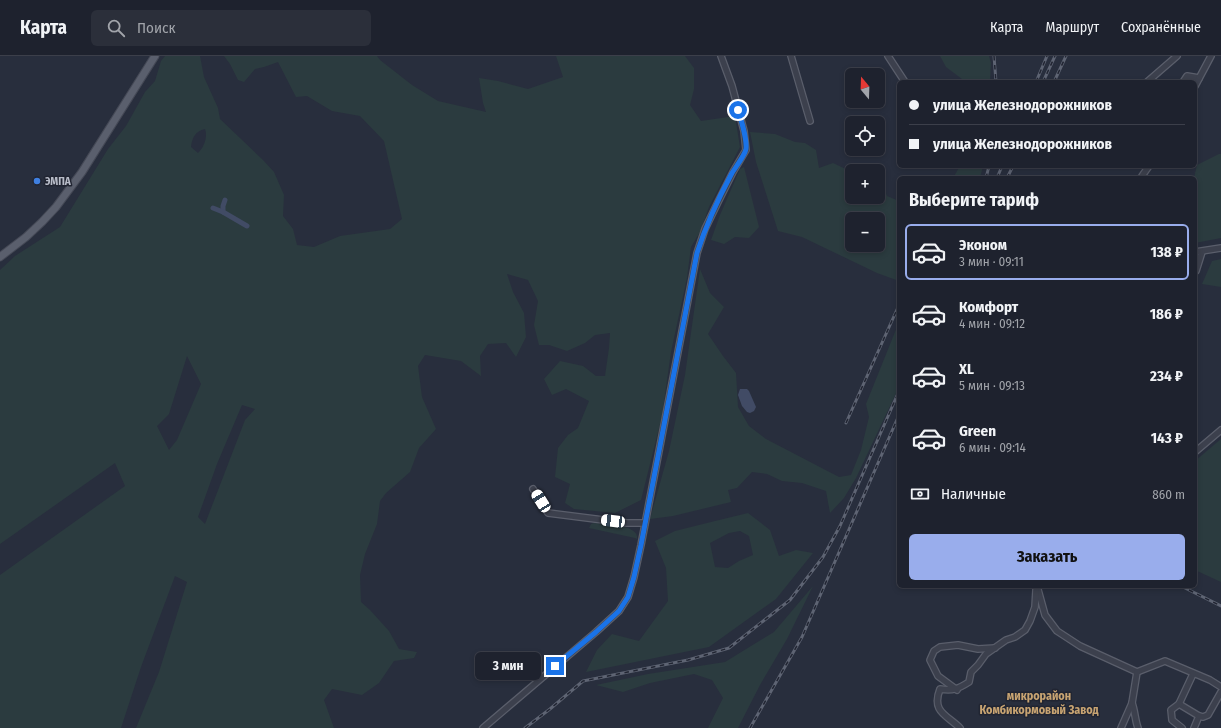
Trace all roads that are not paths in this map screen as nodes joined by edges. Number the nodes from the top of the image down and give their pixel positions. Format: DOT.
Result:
graph roads {
  1 [pos="155,56"];
  2 [pos="721,56"];
  3 [pos="791,56"];
  4 [pos="888,56"];
  5 [pos="1177,56"];
  6 [pos="1210,56"];
  7 [pos="1199,78"];
  8 [pos="904,80"];
  9 [pos="1149,80"];
  10 [pos="1184,80"];
  11 [pos="1197,82"];
  12 [pos="810,121"];
  13 [pos="1221,248"];
  14 [pos="1197,252"];
  15 [pos="1202,252"];
  16 [pos="0,257"];
  17 [pos="1197,268"];
  18 [pos="1221,430"];
  19 [pos="1197,450"];
  20 [pos="533,489"];
  21 [pos="645,523"];
  22 [pos="1037,588"];
  23 [pos="1038,588"];
  24 [pos="997,647"];
  25 [pos="1137,672"];
  26 [pos="1192,674"];
  27 [pos="938,676"];
  28 [pos="1221,687"];
  29 [pos="940,689"];
  30 [pos="957,690"];
  31 [pos="1221,692"];
  32 [pos="1132,703"];
  33 [pos="1179,704"];
  34 [pos="1199,716"];
  35 [pos="483,728"];
  36 [pos="960,728"];
  37 [pos="1121,728"];
  38 [pos="1138,728"];
  39 [pos="1182,728"];
  40 [pos="1194,728"];
  1 -- 16 [label="main road"];
  2 -- 21 [label="street"];
  3 -- 12 [label="street"];
  4 -- 8 [label="street"];
  5 -- 9 [label="street"];
  6 -- 7 [label="street"];
  7 -- 10 [label="street"];
  7 -- 11 [label="street"];
  13 -- 15 [label="street"];
  14 -- 15 [label="street"];
  15 -- 17 [label="street"];
  18 -- 19 [label="street"];
  20 -- 21 [label="street"];
  21 -- 35 [label="street"];
  22 -- 24 [label="street"];
  23 -- 25 [label="street"];
  24 -- 27 [label="street"];
  24 -- 30 [label="street"];
  25 -- 26 [label="street"];
  25 -- 32 [label="street"];
  26 -- 28 [label="street"];
  26 -- 33 [label="street"];
  27 -- 29 [label="street"];
  27 -- 30 [label="street"];
  29 -- 30 [label="street"];
  29 -- 36 [label="street"];
  31 -- 34 [label="street"];
  32 -- 37 [label="street"];
  32 -- 38 [label="street"];
  33 -- 34 [label="street"];
  33 -- 39 [label="street"];
  34 -- 40 [label="street"];
}
